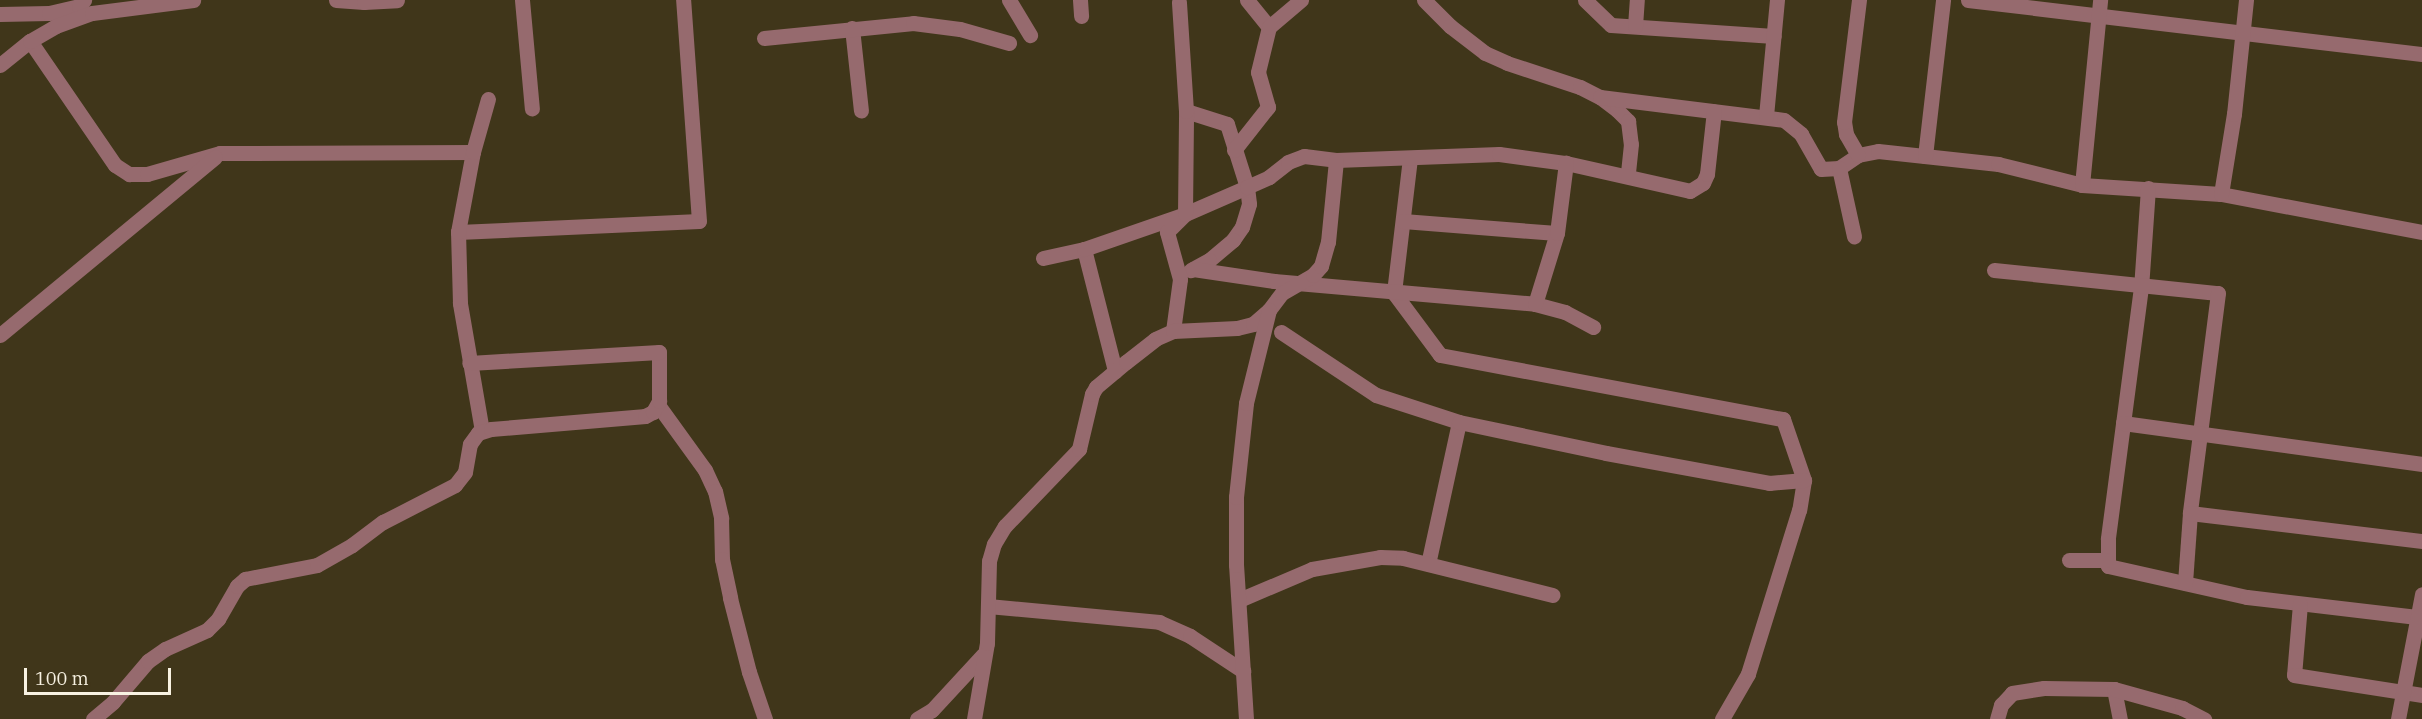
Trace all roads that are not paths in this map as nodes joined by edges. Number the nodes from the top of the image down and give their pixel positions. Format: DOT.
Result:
graph roads {
  1 [pos="84,0"];
  2 [pos="193,0"];
  3 [pos="336,0"];
  4 [pos="397,0"];
  5 [pos="522,0"];
  6 [pos="683,0"];
  7 [pos="1009,0"];
  8 [pos="1247,0"];
  9 [pos="1301,0"];
  10 [pos="1424,0"];
  11 [pos="1585,0"];
  12 [pos="1637,0"];
  13 [pos="1777,0"];
  14 [pos="1859,0"];
  15 [pos="1943,0"];
  16 [pos="1968,0"];
  17 [pos="2100,0"];
  18 [pos="2246,0"];
  19 [pos="1179,2"];
  20 [pos="0,14"];
  21 [pos="2097,17"];
  22 [pos="1635,26"];
  23 [pos="852,27"];
  24 [pos="1269,27"];
  25 [pos="2243,33"];
  26 [pos="1030,35"];
  27 [pos="1774,36"];
  28 [pos="764,38"];
  29 [pos="30,41"];
  30 [pos="1009,44"];
  31 [pos="2422,54"];
  32 [pos="0,64"];
  33 [pos="1600,97"];
  34 [pos="488,99"];
  35 [pos="532,109"];
  36 [pos="861,111"];
  37 [pos="1186,111"];
  38 [pos="1714,111"];
  39 [pos="1766,116"];
  40 [pos="1234,150"];
  41 [pos="473,152"];
  42 [pos="220,153"];
  43 [pos="1858,155"];
  44 [pos="1925,156"];
  45 [pos="1410,158"];
  46 [pos="1336,160"];
  47 [pos="1566,163"];
  48 [pos="1839,168"];
  49 [pos="1628,175"];
  50 [pos="2082,184"];
  51 [pos="1247,187"];
  52 [pos="2148,188"];
  53 [pos="2221,194"];
  54 [pos="1185,214"];
  55 [pos="1402,220"];
  56 [pos="458,232"];
  57 [pos="2422,232"];
  58 [pos="1557,233"];
  59 [pos="1854,236"];
  60 [pos="1084,249"];
  61 [pos="1043,258"];
  62 [pos="1994,270"];
  63 [pos="1186,272"];
  64 [pos="1302,281"];
  65 [pos="2141,287"];
  66 [pos="1394,293"];
  67 [pos="1534,304"];
  68 [pos="1269,310"];
  69 [pos="1593,327"];
  70 [pos="1173,331"];
  71 [pos="1281,332"];
  72 [pos="0,335"];
  73 [pos="469,363"];
  74 [pos="1115,371"];
  75 [pos="658,405"];
  76 [pos="1459,422"];
  77 [pos="2122,423"];
  78 [pos="482,431"];
  79 [pos="2201,435"];
  80 [pos="2422,464"];
  81 [pos="1804,480"];
  82 [pos="2190,513"];
  83 [pos="2422,541"];
  84 [pos="2069,560"];
  85 [pos="2106,560"];
  86 [pos="1428,564"];
  87 [pos="2185,583"];
  88 [pos="1552,595"];
  89 [pos="1239,600"];
  90 [pos="2300,604"];
  91 [pos="2420,605"];
  92 [pos="988,606"];
  93 [pos="983,655"];
  94 [pos="1243,671"];
  95 [pos="2114,689"];
  96 [pos="2405,693"];
  97 [pos="2422,695"];
  98 [pos="93,719"];
  99 [pos="765,719"];
  100 [pos="916,719"];
  101 [pos="974,719"];
  102 [pos="1246,719"];
  103 [pos="1722,719"];
  104 [pos="1997,719"];
  105 [pos="2120,719"];
  106 [pos="2204,719"];
  107 [pos="2398,719"];
  1 -- 20 [label="street"];
  2 -- 29 [label="street"];
  3 -- 4 [label="street"];
  5 -- 35 [label="street"];
  6 -- 56 [label="street"];
  7 -- 26 [label="street"];
  8 -- 24 [label="street"];
  9 -- 24 [label="street"];
  10 -- 33 [label="street"];
  11 -- 22 [label="street"];
  12 -- 22 [label="street"];
  13 -- 27 [label="street"];
  14 -- 43 [label="street"];
  15 -- 44 [label="street"];
  16 -- 21 [label="street"];
  17 -- 21 [label="street"];
  18 -- 25 [label="street"];
  19 -- 37 [label="street"];
  21 -- 25 [label="street"];
  21 -- 50 [label="street"];
  22 -- 27 [label="street"];
  23 -- 28 [label="street"];
  23 -- 30 [label="street"];
  23 -- 36 [label="street"];
  24 -- 40 [label="street"];
  25 -- 31 [label="street"];
  25 -- 53 [label="street"];
  27 -- 39 [label="street"];
  29 -- 32 [label="street"];
  29 -- 42 [label="street"];
  33 -- 38 [label="street"];
  33 -- 49 [label="street"];
  34 -- 41 [label="street"];
  37 -- 40 [label="street"];
  37 -- 54 [label="street"];
  38 -- 39 [label="street"];
  38 -- 49 [label="street"];
  39 -- 48 [label="street"];
  40 -- 51 [label="street"];
  41 -- 42 [label="street"];
  41 -- 56 [label="street"];
  42 -- 72 [label="street"];
  43 -- 44 [label="street"];
  43 -- 48 [label="street"];
  44 -- 50 [label="street"];
  45 -- 46 [label="street"];
  45 -- 47 [label="street"];
  45 -- 55 [label="street"];
  46 -- 51 [label="street"];
  46 -- 64 [label="street"];
  47 -- 49 [label="street"];
  47 -- 58 [label="street"];
  48 -- 59 [label="street"];
  50 -- 52 [label="street"];
  51 -- 54 [label="street"];
  51 -- 63 [label="street"];
  52 -- 53 [label="street"];
  52 -- 65 [label="street"];
  53 -- 57 [label="street"];
  54 -- 60 [label="street"];
  54 -- 63 [label="street"];
  55 -- 58 [label="street"];
  55 -- 66 [label="street"];
  56 -- 73 [label="street"];
  58 -- 67 [label="street"];
  60 -- 61 [label="street"];
  60 -- 74 [label="street"];
  62 -- 65 [label="street"];
  63 -- 64 [label="street"];
  63 -- 70 [label="street"];
  64 -- 66 [label="street"];
  64 -- 68 [label="street"];
  65 -- 77 [label="street"];
  65 -- 79 [label="street"];
  66 -- 67 [label="street"];
  66 -- 81 [label="street"];
  67 -- 69 [label="street"];
  68 -- 70 [label="street"];
  68 -- 89 [label="street"];
  70 -- 74 [label="street"];
  71 -- 76 [label="street"];
  73 -- 75 [label="street"];
  73 -- 78 [label="street"];
  74 -- 92 [label="street"];
  75 -- 78 [label="street"];
  75 -- 99 [label="street"];
  76 -- 81 [label="street"];
  76 -- 86 [label="street"];
  77 -- 79 [label="street"];
  77 -- 85 [label="street"];
  78 -- 98 [label="street"];
  79 -- 80 [label="street"];
  79 -- 82 [label="street"];
  81 -- 103 [label="street"];
  82 -- 83 [label="street"];
  82 -- 87 [label="street"];
  84 -- 85 [label="street"];
  85 -- 87 [label="street"];
  86 -- 88 [label="street"];
  86 -- 89 [label="street"];
  87 -- 90 [label="street"];
  89 -- 94 [label="street"];
  90 -- 91 [label="street"];
  90 -- 96 [label="street"];
  91 -- 96 [label="street"];
  92 -- 93 [label="street"];
  92 -- 94 [label="street"];
  93 -- 100 [label="street"];
  93 -- 101 [label="street"];
  94 -- 102 [label="street"];
  95 -- 104 [label="street"];
  95 -- 105 [label="street"];
  95 -- 106 [label="street"];
  96 -- 97 [label="street"];
  96 -- 107 [label="street"];
}
